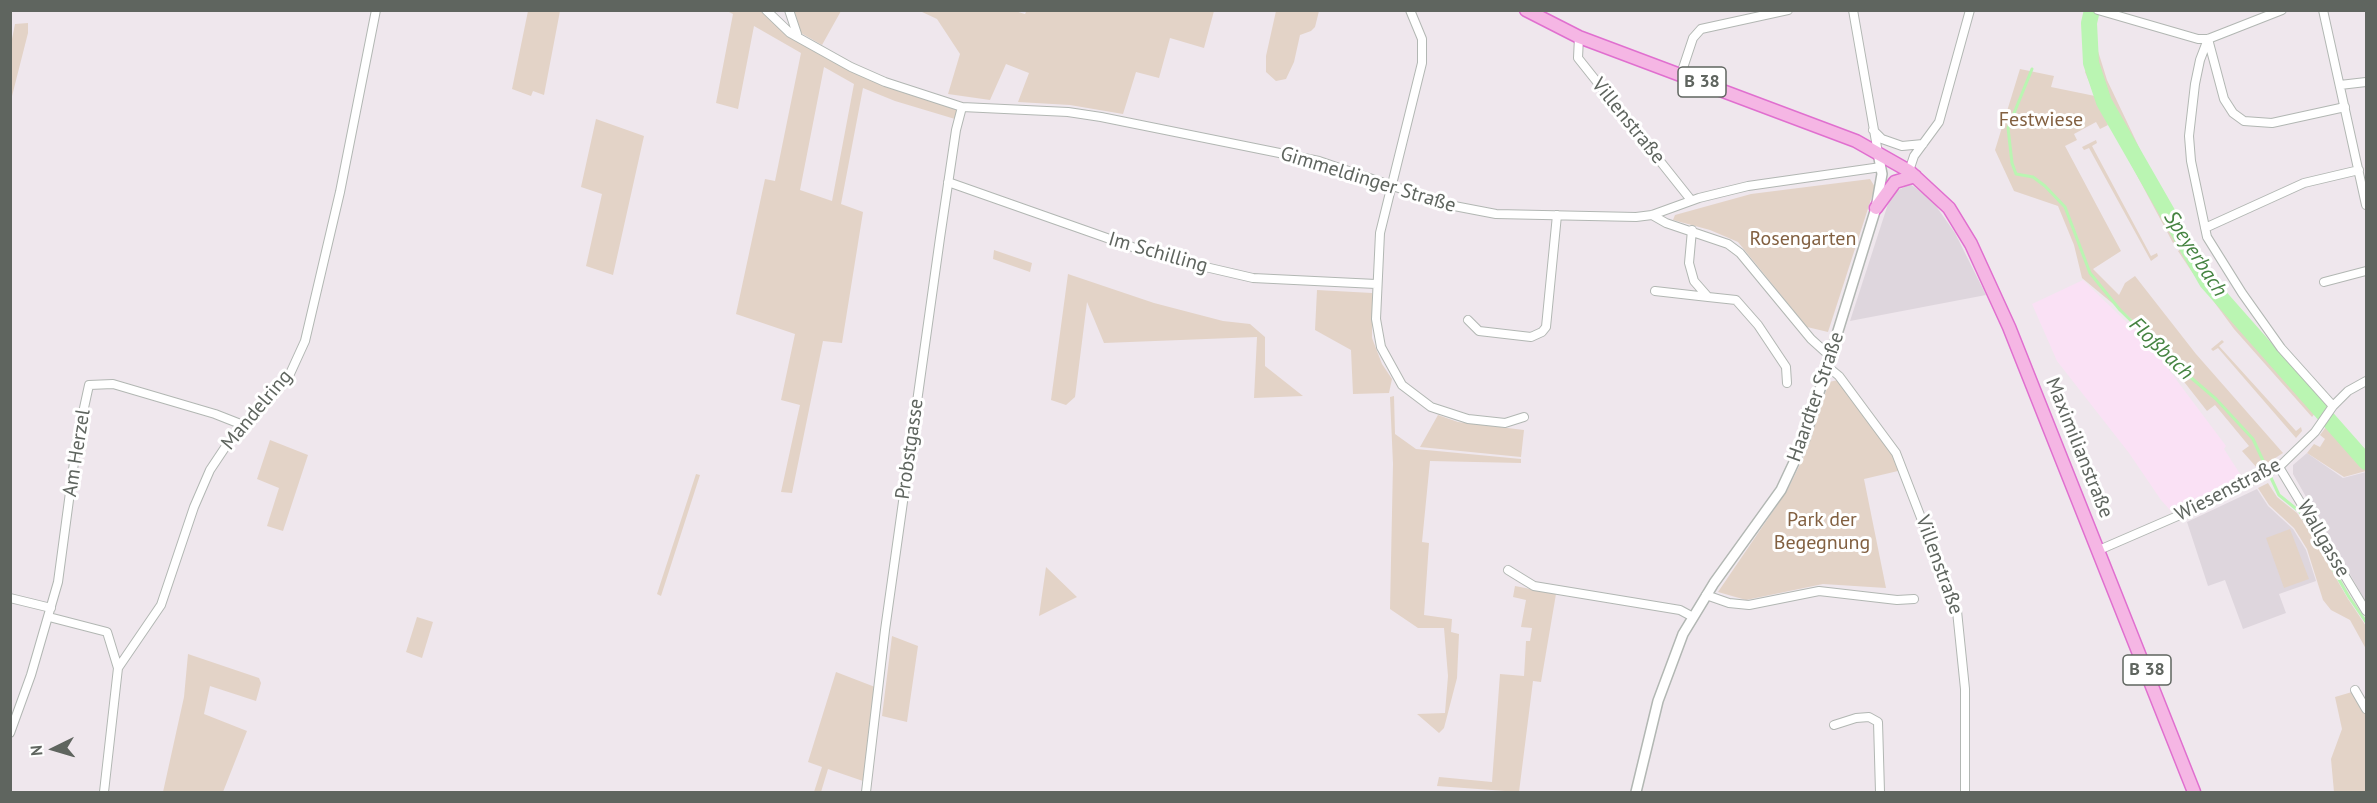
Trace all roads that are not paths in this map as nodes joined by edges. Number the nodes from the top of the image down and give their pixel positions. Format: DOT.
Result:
graph roads {
  1 [pos="376,10"];
  2 [pos="766,10"];
  3 [pos="778,10"];
  4 [pos="789,10"];
  5 [pos="1410,10"];
  6 [pos="1526,10"];
  7 [pos="1788,10"];
  8 [pos="1853,10"];
  9 [pos="1970,10"];
  10 [pos="2282,10"];
  11 [pos="2323,10"];
  12 [pos="2100,11"];
  13 [pos="781,25"];
  14 [pos="797,34"];
  15 [pos="1579,37"];
  16 [pos="2208,39"];
  17 [pos="1681,74"];
  18 [pos="2367,82"];
  19 [pos="2340,85"];
  20 [pos="962,107"];
  21 [pos="2345,107"];
  22 [pos="1872,128"];
  23 [pos="1923,144"];
  24 [pos="1878,153"];
  25 [pos="1881,167"];
  26 [pos="2359,170"];
  27 [pos="1912,174"];
  28 [pos="948,182"];
  29 [pos="1391,186"];
  30 [pos="1691,200"];
  31 [pos="2367,205"];
  32 [pos="1876,208"];
  33 [pos="1557,215"];
  34 [pos="1652,215"];
  35 [pos="2205,228"];
  36 [pos="1692,230"];
  37 [pos="2367,271"];
  38 [pos="2324,282"];
  39 [pos="1376,284"];
  40 [pos="1655,291"];
  41 [pos="1708,297"];
  42 [pos="1468,320"];
  43 [pos="1829,362"];
  44 [pos="2367,381"];
  45 [pos="1787,383"];
  46 [pos="2332,408"];
  47 [pos="1524,417"];
  48 [pos="243,425"];
  49 [pos="2271,471"];
  50 [pos="2099,550"];
  51 [pos="1508,570"];
  52 [pos="1706,596"];
  53 [pos="10,598"];
  54 [pos="1914,599"];
  55 [pos="51,608"];
  56 [pos="2367,611"];
  57 [pos="49,617"];
  58 [pos="1692,617"];
  59 [pos="118,668"];
  60 [pos="2355,690"];
  61 [pos="2367,709"];
  62 [pos="1834,725"];
  63 [pos="10,733"];
  64 [pos="104,792"];
  65 [pos="866,792"];
  66 [pos="1636,792"];
  67 [pos="1880,792"];
  68 [pos="1965,792"];
  69 [pos="2194,792"];
  1 -- 48 [label="street, Mandelring"];
  2 -- 13 [label="street, Gimmeldinger Straße"];
  3 -- 13 [label="street"];
  4 -- 14 [label="street"];
  5 -- 29 [label="street"];
  6 -- 15 [label="main road, B 38"];
  7 -- 17 [label="street"];
  8 -- 22 [label="street"];
  9 -- 23 [label="street"];
  10 -- 16 [label="street"];
  11 -- 19 [label="street"];
  12 -- 16 [label="street"];
  13 -- 14 [label="street, Gimmeldinger Straße"];
  14 -- 20 [label="street, Gimmeldinger Straße"];
  15 -- 17 [label="main road, B 38"];
  15 -- 30 [label="street, Villenstraße"];
  16 -- 21 [label="street"];
  16 -- 35 [label="street"];
  17 -- 24 [label="main road, B 38"];
  18 -- 19 [label="street"];
  19 -- 21 [label="street"];
  20 -- 28 [label="street, Probstgasse"];
  20 -- 29 [label="street, Gimmeldinger Straße"];
  21 -- 26 [label="street"];
  22 -- 23 [label="street"];
  22 -- 24 [label="street"];
  23 -- 27 [label="street"];
  24 -- 25 [label="street, Haardter Straße"];
  24 -- 27 [label="main road, Maximilianstraße / B 38"];
  25 -- 30 [label="street, Gimmeldinger Straße"];
  25 -- 32 [label="street, Haardter Straße"];
  26 -- 31 [label="street"];
  26 -- 35 [label="street"];
  27 -- 32 [label="main road"];
  27 -- 50 [label="main road, Maximilianstraße / B 38"];
  28 -- 39 [label="street, Im Schilling"];
  28 -- 65 [label="street, Probstgasse"];
  29 -- 33 [label="street, Gimmeldinger Straße"];
  29 -- 39 [label="street"];
  30 -- 34 [label="street, Gimmeldinger Straße"];
  32 -- 43 [label="street, Haardter Straße"];
  33 -- 34 [label="street, Gimmeldinger Straße"];
  33 -- 42 [label="street"];
  34 -- 36 [label="street, Villenstraße"];
  35 -- 46 [label="street"];
  36 -- 41 [label="street"];
  36 -- 43 [label="street, Villenstraße"];
  37 -- 38 [label="street"];
  39 -- 47 [label="street"];
  40 -- 41 [label="street"];
  41 -- 45 [label="street"];
  43 -- 52 [label="street, Haardter Straße"];
  43 -- 68 [label="street, Villenstraße"];
  44 -- 46 [label="street, Wiesenstraße"];
  46 -- 49 [label="street, Wiesenstraße"];
  48 -- 55 [label="street, Am Herzel"];
  48 -- 59 [label="street, Mandelring"];
  49 -- 50 [label="street, Wiesenstraße"];
  49 -- 56 [label="street, Wallgasse"];
  50 -- 69 [label="main road, Maximilianstraße / B 38"];
  51 -- 58 [label="street"];
  52 -- 54 [label="street"];
  52 -- 58 [label="street, Haardter Straße"];
  53 -- 55 [label="street"];
  55 -- 57 [label="street, Am Herzel"];
  57 -- 59 [label="street"];
  57 -- 63 [label="street, Am Herzel"];
  58 -- 66 [label="street, Haardter Straße"];
  59 -- 64 [label="street, Mandelring"];
  60 -- 61 [label="street"];
  62 -- 67 [label="street"];
}
